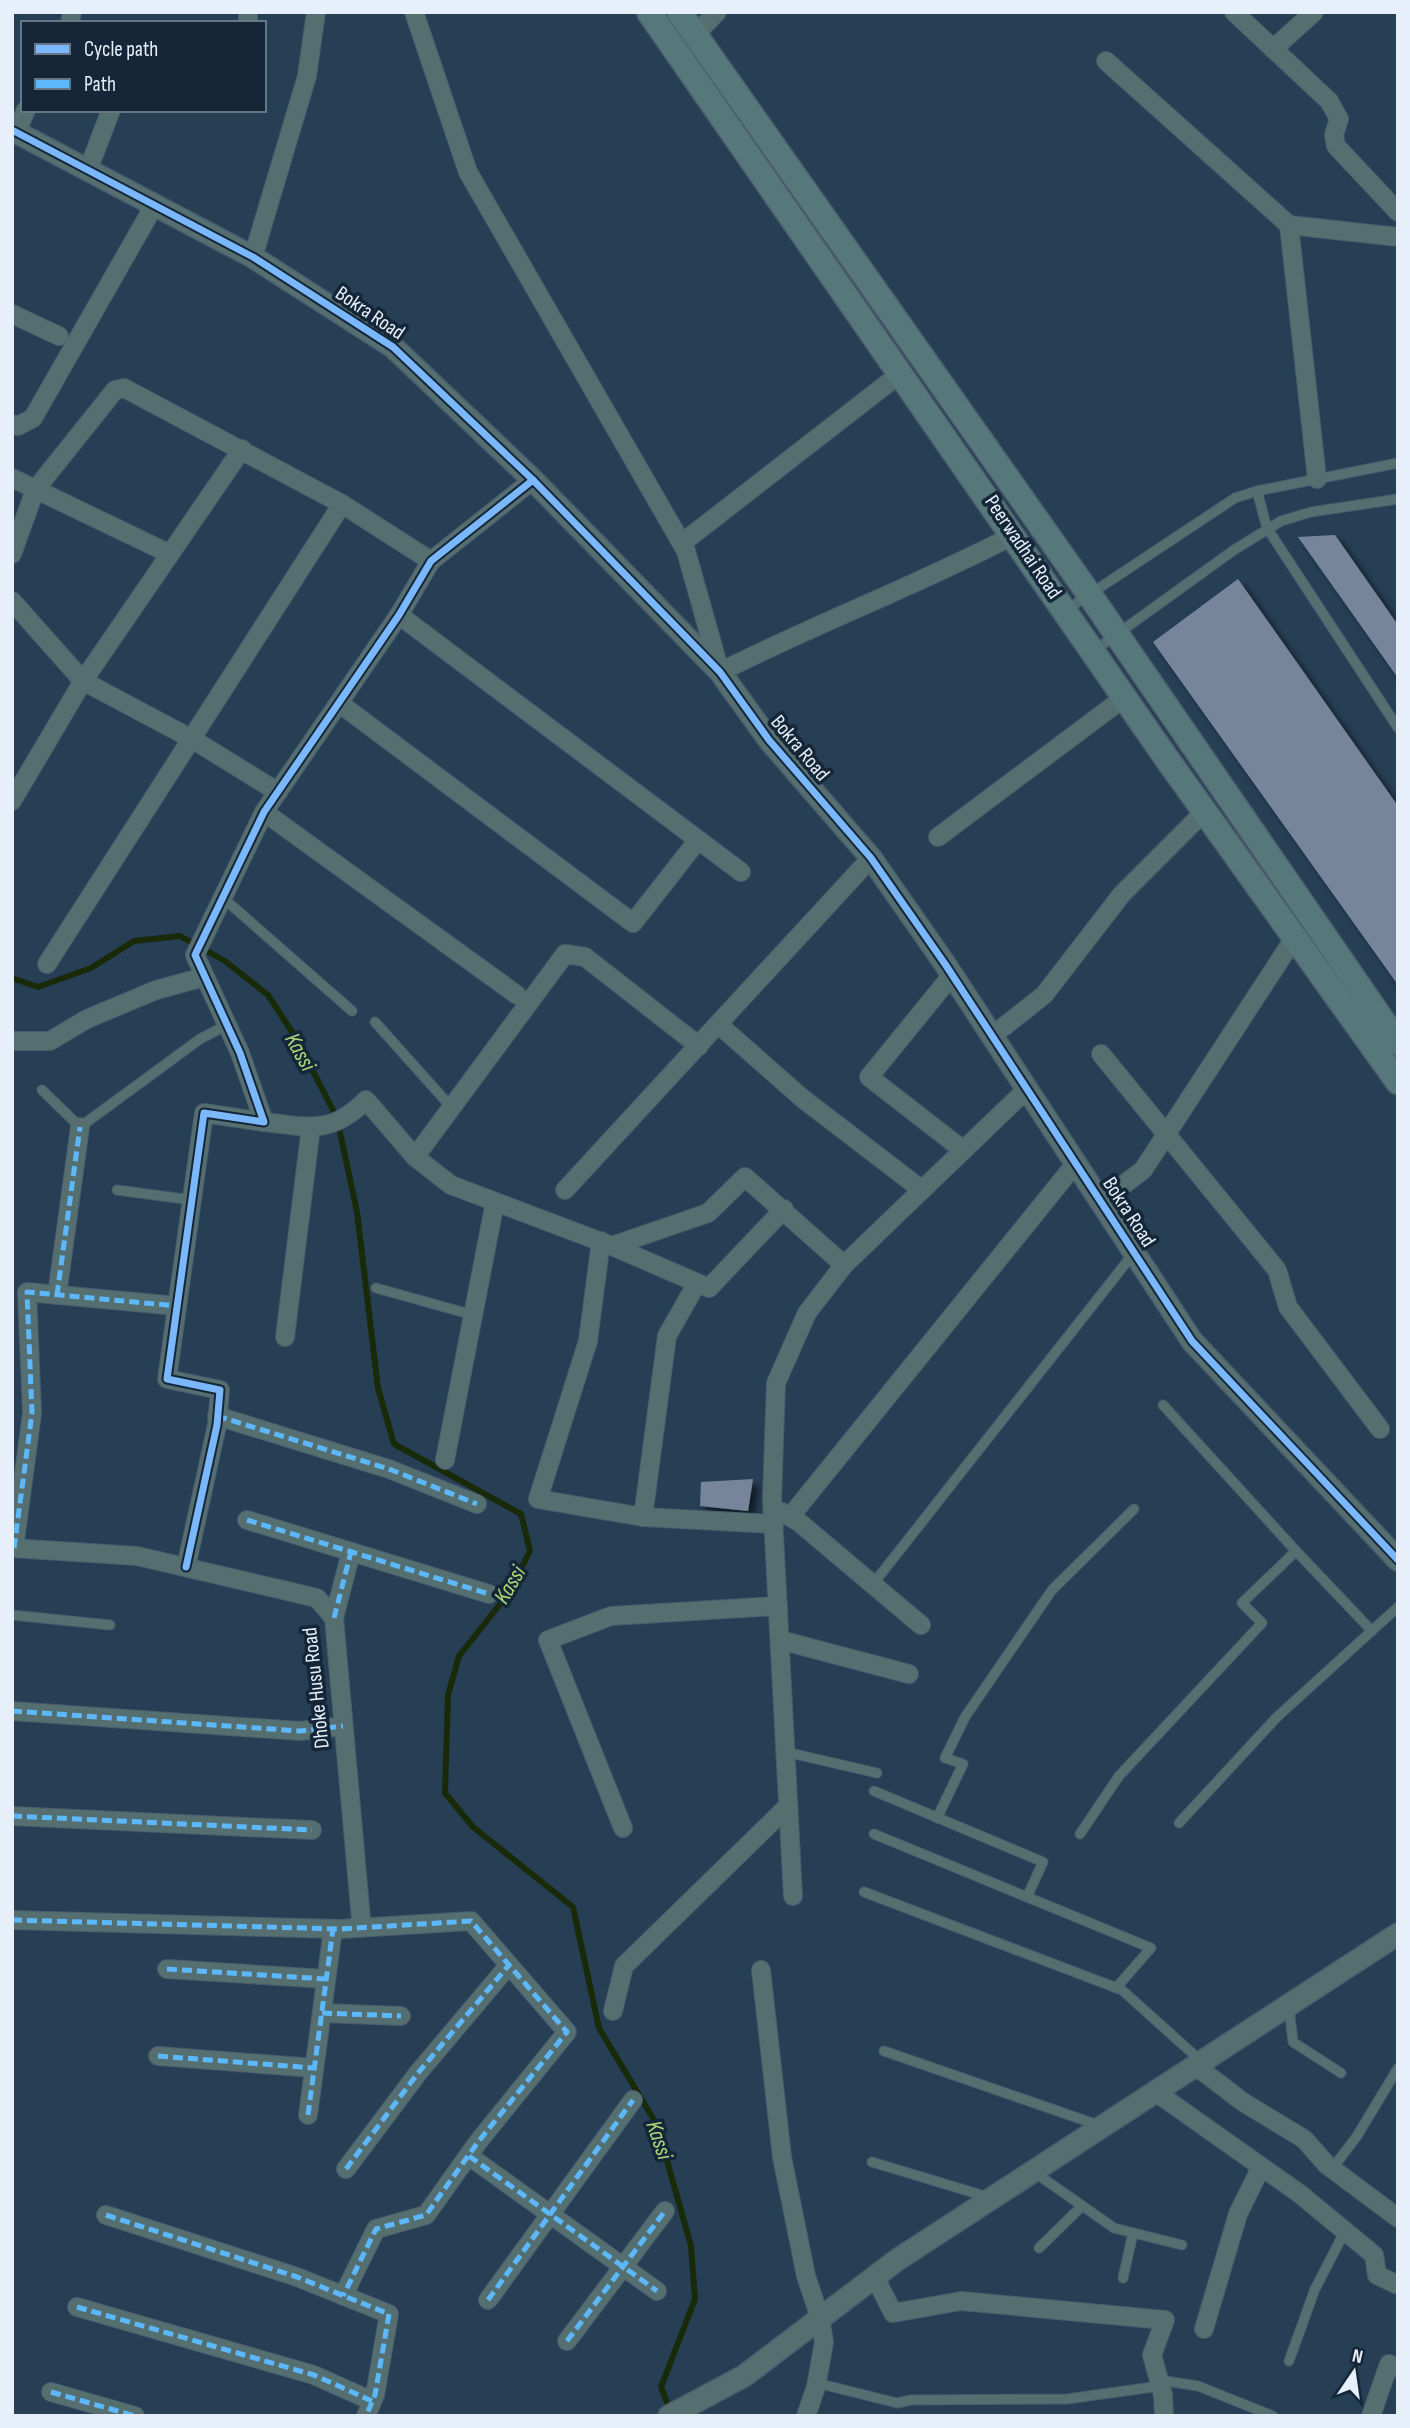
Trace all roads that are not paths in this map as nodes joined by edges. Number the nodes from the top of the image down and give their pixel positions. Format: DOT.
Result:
graph roads {
  1 [pos="316,12"];
  2 [pos="414,12"];
  3 [pos="649,12"];
  4 [pos="679,12"];
  5 [pos="717,12"];
  6 [pos="1234,12"];
  7 [pos="1314,12"];
  8 [pos="695,35"];
  9 [pos="1273,49"];
  10 [pos="1106,61"];
  11 [pos="25,112"];
  12 [pos="110,112"];
  13 [pos="14,131"];
  14 [pos="88,170"];
  15 [pos="155,204"];
  16 [pos="1398,212"];
  17 [pos="1289,225"];
  18 [pos="1398,237"];
  19 [pos="253,257"];
  20 [pos="12,314"];
  21 [pos="59,337"];
  22 [pos="901,373"];
  23 [pos="12,424"];
  24 [pos="242,449"];
  25 [pos="1398,463"];
  26 [pos="12,478"];
  27 [pos="1317,479"];
  28 [pos="533,480"];
  29 [pos="35,490"];
  30 [pos="1257,491"];
  31 [pos="1398,499"];
  32 [pos="342,504"];
  33 [pos="1267,528"];
  34 [pos="1014,535"];
  35 [pos="682,543"];
  36 [pos="12,554"];
  37 [pos="170,554"];
  38 [pos="431,561"];
  39 [pos="1089,594"];
  40 [pos="12,601"];
  41 [pos="1065,610"];
  42 [pos="398,615"];
  43 [pos="1116,636"];
  44 [pos="1094,651"];
  45 [pos="720,672"];
  46 [pos="83,681"];
  47 [pos="1125,697"];
  48 [pos="339,703"];
  49 [pos="1398,728"];
  50 [pos="192,739"];
  51 [pos="278,792"];
  52 [pos="12,802"];
  53 [pos="1205,811"];
  54 [pos="264,812"];
  55 [pos="938,837"];
  56 [pos="698,840"];
  57 [pos="871,858"];
  58 [pos="741,872"];
  59 [pos="222,897"];
  60 [pos="1295,937"];
  61 [pos="47,964"];
  62 [pos="953,975"];
  63 [pos="204,977"];
  64 [pos="517,995"];
  65 [pos="352,1011"];
  66 [pos="375,1022"];
  67 [pos="227,1024"];
  68 [pos="718,1024"];
  69 [pos="992,1036"];
  70 [pos="12,1041"];
  71 [pos="1398,1043"];
  72 [pos="699,1046"];
  73 [pos="1101,1054"];
  74 [pos="1398,1082"];
  75 [pos="1027,1089"];
  76 [pos="42,1090"];
  77 [pos="452,1108"];
  78 [pos="264,1122"];
  79 [pos="80,1127"];
  80 [pos="311,1127"];
  81 [pos="1167,1133"];
  82 [pos="963,1150"];
  83 [pos="415,1157"];
  84 [pos="1076,1163"];
  85 [pos="117,1190"];
  86 [pos="565,1190"];
  87 [pos="922,1190"];
  88 [pos="192,1200"];
  89 [pos="495,1202"];
  90 [pos="1101,1202"];
  91 [pos="783,1209"];
  92 [pos="607,1244"];
  93 [pos="1135,1253"];
  94 [pos="844,1265"];
  95 [pos="697,1283"];
  96 [pos="376,1287"];
  97 [pos="57,1295"];
  98 [pos="177,1306"];
  99 [pos="473,1315"];
  100 [pos="285,1338"];
  101 [pos="1163,1405"];
  102 [pos="218,1416"];
  103 [pos="1380,1429"];
  104 [pos="445,1460"];
  105 [pos="477,1504"];
  106 [pos="1134,1509"];
  107 [pos="779,1516"];
  108 [pos="643,1517"];
  109 [pos="247,1520"];
  110 [pos="13,1548"];
  111 [pos="1296,1551"];
  112 [pos="351,1552"];
  113 [pos="1398,1560"];
  114 [pos="186,1567"];
  115 [pos="873,1584"];
  116 [pos="489,1594"];
  117 [pos="778,1606"];
  118 [pos="1398,1607"];
  119 [pos="12,1615"];
  120 [pos="334,1618"];
  121 [pos="110,1625"];
  122 [pos="920,1625"];
  123 [pos="1372,1631"];
  124 [pos="780,1640"];
  125 [pos="909,1674"];
  126 [pos="12,1712"];
  127 [pos="344,1726"];
  128 [pos="786,1752"];
  129 [pos="877,1773"];
  130 [pos="874,1791"];
  131 [pos="788,1806"];
  132 [pos="12,1816"];
  133 [pos="937,1818"];
  134 [pos="1180,1823"];
  135 [pos="623,1828"];
  136 [pos="312,1830"];
  137 [pos="874,1834"];
  138 [pos="1080,1835"];
  139 [pos="864,1892"];
  140 [pos="793,1896"];
  141 [pos="1027,1897"];
  142 [pos="361,1919"];
  143 [pos="12,1920"];
  144 [pos="334,1929"];
  145 [pos="1398,1934"];
  146 [pos="509,1965"];
  147 [pos="167,1969"];
  148 [pos="761,1970"];
  149 [pos="326,1979"];
  150 [pos="1116,1988"];
  151 [pos="1289,2007"];
  152 [pos="613,2011"];
  153 [pos="322,2013"];
  154 [pos="401,2016"];
  155 [pos="884,2051"];
  156 [pos="158,2056"];
  157 [pos="1200,2065"];
  158 [pos="314,2068"];
  159 [pos="1398,2068"];
  160 [pos="1341,2073"];
  161 [pos="1157,2093"];
  162 [pos="633,2100"];
  163 [pos="307,2115"];
  164 [pos="1104,2127"];
  165 [pos="469,2156"];
  166 [pos="872,2162"];
  167 [pos="1261,2167"];
  168 [pos="346,2169"];
  169 [pos="1332,2169"];
  170 [pos="1034,2172"];
  171 [pos="993,2199"];
  172 [pos="1082,2206"];
  173 [pos="665,2211"];
  174 [pos="106,2215"];
  175 [pos="550,2215"];
  176 [pos="1398,2218"];
  177 [pos="1345,2231"];
  178 [pos="1133,2233"];
  179 [pos="1182,2245"];
  180 [pos="1039,2248"];
  181 [pos="624,2266"];
  182 [pos="875,2277"];
  183 [pos="1123,2277"];
  184 [pos="1398,2285"];
  185 [pos="657,2291"];
  186 [pos="344,2296"];
  187 [pos="488,2300"];
  188 [pos="77,2307"];
  189 [pos="820,2318"];
  190 [pos="1204,2329"];
  191 [pos="567,2340"];
  192 [pos="1289,2361"];
  193 [pos="1395,2361"];
  194 [pos="817,2383"];
  195 [pos="1159,2383"];
  196 [pos="51,2392"];
  197 [pos="369,2408"];
  198 [pos="135,2416"];
  199 [pos="669,2416"];
  200 [pos="806,2416"];
  201 [pos="1164,2416"];
  202 [pos="1273,2416"];
  203 [pos="1370,2416"];
  1 -- 19 [label="street"];
  2 -- 35 [label="street"];
  3 -- 22 [label="main road, Peerwadhai Road"];
  4 -- 8 [label="main road"];
  5 -- 8 [label="street"];
  6 -- 9 [label="street"];
  7 -- 9 [label="street"];
  8 -- 39 [label="main road"];
  9 -- 16 [label="street"];
  10 -- 17 [label="street"];
  11 -- 13 [label="street"];
  12 -- 14 [label="street"];
  13 -- 14 [label="street, Bokra Road"];
  14 -- 15 [label="street, Bokra Road"];
  15 -- 19 [label="street, Bokra Road"];
  15 -- 23 [label="street"];
  17 -- 18 [label="street"];
  17 -- 27 [label="street"];
  19 -- 28 [label="street, Bokra Road"];
  20 -- 21 [label="street"];
  22 -- 34 [label="main road, Peerwadhai Road"];
  22 -- 35 [label="street"];
  24 -- 29 [label="street"];
  24 -- 32 [label="street"];
  24 -- 37 [label="street"];
  25 -- 27 [label="lane"];
  26 -- 29 [label="street"];
  27 -- 30 [label="lane"];
  28 -- 38 [label="street"];
  28 -- 45 [label="street, Bokra Road"];
  29 -- 36 [label="street"];
  29 -- 37 [label="street"];
  30 -- 33 [label="lane"];
  30 -- 39 [label="lane"];
  31 -- 33 [label="lane"];
  32 -- 38 [label="street"];
  32 -- 50 [label="street"];
  33 -- 43 [label="lane"];
  33 -- 49 [label="lane"];
  34 -- 41 [label="main road, Peerwadhai Road"];
  34 -- 45 [label="street"];
  35 -- 45 [label="street"];
  37 -- 46 [label="street"];
  38 -- 42 [label="street"];
  39 -- 41 [label="lane"];
  39 -- 43 [label="main road"];
  40 -- 46 [label="street"];
  41 -- 44 [label="main road, Peerwadhai Road"];
  42 -- 48 [label="street"];
  42 -- 56 [label="street"];
  43 -- 44 [label="lane"];
  43 -- 71 [label="main road"];
  44 -- 47 [label="main road, Peerwadhai Road"];
  45 -- 57 [label="street, Bokra Road"];
  46 -- 50 [label="street"];
  46 -- 52 [label="street"];
  47 -- 53 [label="main road, Peerwadhai Road"];
  47 -- 55 [label="street"];
  48 -- 51 [label="street"];
  48 -- 56 [label="street"];
  50 -- 51 [label="street"];
  50 -- 61 [label="street"];
  51 -- 54 [label="street"];
  53 -- 60 [label="main road, Peerwadhai Road"];
  53 -- 69 [label="street"];
  54 -- 59 [label="street"];
  54 -- 64 [label="street"];
  56 -- 58 [label="street"];
  57 -- 62 [label="street, Bokra Road"];
  57 -- 68 [label="street"];
  59 -- 63 [label="street"];
  59 -- 65 [label="lane"];
  60 -- 74 [label="main road, Peerwadhai Road"];
  60 -- 81 [label="street"];
  62 -- 69 [label="street, Bokra Road"];
  62 -- 82 [label="street"];
  63 -- 67 [label="street"];
  63 -- 70 [label="street"];
  66 -- 77 [label="lane"];
  67 -- 78 [label="street"];
  67 -- 79 [label="lane"];
  68 -- 72 [label="street"];
  68 -- 87 [label="street"];
  69 -- 75 [label="street, Bokra Road"];
  72 -- 77 [label="street"];
  72 -- 86 [label="street"];
  73 -- 81 [label="street"];
  75 -- 82 [label="street"];
  75 -- 84 [label="street, Bokra Road"];
  76 -- 79 [label="lane"];
  77 -- 83 [label="street"];
  78 -- 80 [label="street"];
  78 -- 88 [label="street"];
  79 -- 97 [label="street"];
  80 -- 83 [label="street"];
  80 -- 100 [label="street"];
  81 -- 90 [label="street"];
  81 -- 103 [label="street"];
  82 -- 87 [label="street"];
  83 -- 89 [label="street"];
  84 -- 90 [label="street, Bokra Road"];
  84 -- 107 [label="street"];
  85 -- 88 [label="lane"];
  87 -- 94 [label="street"];
  88 -- 98 [label="street"];
  89 -- 92 [label="street"];
  89 -- 99 [label="street"];
  90 -- 93 [label="street, Bokra Road"];
  91 -- 92 [label="street"];
  91 -- 94 [label="street"];
  91 -- 95 [label="street"];
  92 -- 95 [label="street"];
  92 -- 108 [label="street"];
  93 -- 113 [label="street, Bokra Road"];
  93 -- 115 [label="lane"];
  94 -- 107 [label="street"];
  95 -- 108 [label="street"];
  96 -- 99 [label="lane"];
  97 -- 98 [label="street"];
  97 -- 110 [label="street"];
  98 -- 102 [label="street"];
  99 -- 104 [label="street"];
  101 -- 111 [label="lane"];
  102 -- 105 [label="street"];
  102 -- 114 [label="street"];
  106 -- 133 [label="lane"];
  107 -- 108 [label="street"];
  107 -- 115 [label="street"];
  107 -- 117 [label="street"];
  109 -- 112 [label="street"];
  110 -- 114 [label="street, Dhoke Husu Road"];
  111 -- 123 [label="lane"];
  111 -- 138 [label="lane"];
  112 -- 116 [label="street"];
  112 -- 120 [label="street"];
  114 -- 120 [label="street, Dhoke Husu Road"];
  115 -- 122 [label="street"];
  117 -- 124 [label="street"];
  117 -- 135 [label="street"];
  118 -- 123 [label="lane"];
  119 -- 121 [label="lane"];
  120 -- 127 [label="street, Dhoke Husu Road"];
  123 -- 134 [label="lane"];
  124 -- 125 [label="street"];
  124 -- 128 [label="street"];
  126 -- 127 [label="street"];
  127 -- 142 [label="street, Dhoke Husu Road"];
  128 -- 129 [label="lane"];
  128 -- 131 [label="street"];
  130 -- 133 [label="lane"];
  131 -- 140 [label="street"];
  131 -- 152 [label="street"];
  132 -- 136 [label="street"];
  133 -- 141 [label="lane"];
  137 -- 141 [label="lane"];
  139 -- 150 [label="lane"];
  141 -- 150 [label="lane"];
  143 -- 144 [label="street"];
  144 -- 146 [label="street"];
  144 -- 149 [label="street"];
  145 -- 151 [label="street"];
  146 -- 165 [label="street"];
  146 -- 168 [label="street"];
  147 -- 149 [label="street"];
  148 -- 189 [label="street"];
  149 -- 153 [label="street"];
  150 -- 157 [label="lane"];
  151 -- 157 [label="street"];
  151 -- 160 [label="lane"];
  153 -- 154 [label="street"];
  153 -- 158 [label="street"];
  155 -- 164 [label="lane"];
  156 -- 158 [label="street"];
  157 -- 161 [label="street"];
  157 -- 169 [label="street"];
  158 -- 163 [label="street"];
  159 -- 169 [label="lane"];
  161 -- 164 [label="street"];
  161 -- 167 [label="street"];
  162 -- 175 [label="street"];
  164 -- 170 [label="street"];
  165 -- 175 [label="street"];
  165 -- 186 [label="street"];
  166 -- 171 [label="lane"];
  167 -- 177 [label="street"];
  167 -- 190 [label="street"];
  169 -- 176 [label="street"];
  170 -- 171 [label="street"];
  170 -- 172 [label="lane"];
  171 -- 182 [label="street"];
  172 -- 178 [label="lane"];
  172 -- 180 [label="lane"];
  173 -- 181 [label="street"];
  174 -- 186 [label="street"];
  175 -- 181 [label="street"];
  175 -- 187 [label="street"];
  177 -- 184 [label="street"];
  177 -- 192 [label="lane"];
  178 -- 179 [label="lane"];
  178 -- 183 [label="lane"];
  181 -- 185 [label="street"];
  181 -- 191 [label="street"];
  182 -- 189 [label="street"];
  182 -- 195 [label="street"];
  186 -- 197 [label="street"];
  188 -- 197 [label="street"];
  189 -- 194 [label="street"];
  189 -- 199 [label="street"];
  193 -- 203 [label="street"];
  194 -- 195 [label="lane"];
  194 -- 200 [label="street"];
  195 -- 201 [label="street"];
  195 -- 202 [label="lane"];
  196 -- 198 [label="street"];
}
